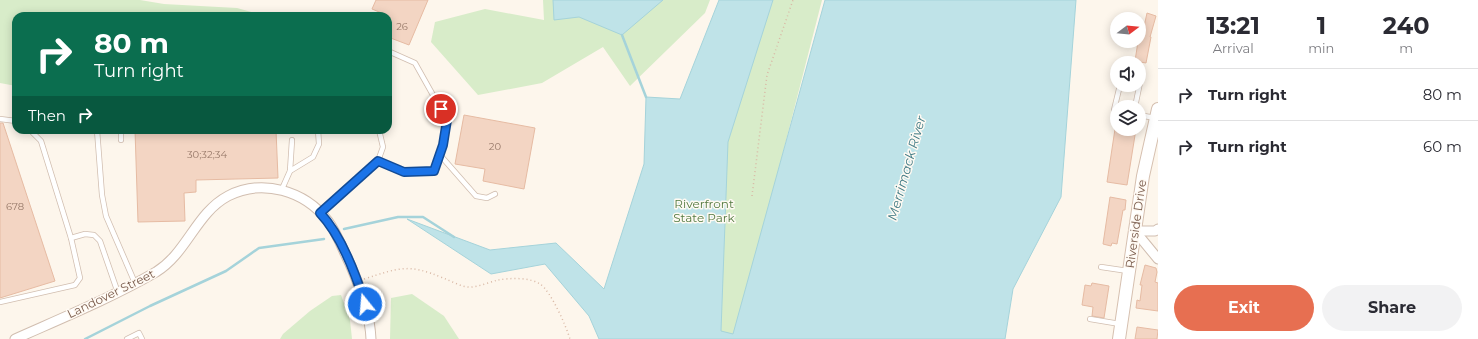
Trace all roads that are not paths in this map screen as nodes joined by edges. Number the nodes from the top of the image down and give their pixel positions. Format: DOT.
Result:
graph roads {
  1 [pos="392,53"];
  2 [pos="1157,114"];
  3 [pos="1146,115"];
  4 [pos="0,119"];
  5 [pos="12,120"];
  6 [pos="34,134"];
  7 [pos="97,134"];
  8 [pos="121,134"];
  9 [pos="318,134"];
  10 [pos="380,134"];
  11 [pos="121,140"];
  12 [pos="292,140"];
  13 [pos="440,155"];
  14 [pos="378,161"];
  15 [pos="290,171"];
  16 [pos="282,189"];
  17 [pos="495,194"];
  18 [pos="320,213"];
  19 [pos="1158,229"];
  20 [pos="1136,231"];
  21 [pos="72,238"];
  22 [pos="1158,259"];
  23 [pos="1101,267"];
  24 [pos="1130,271"];
  25 [pos="136,283"];
  26 [pos="118,293"];
  27 [pos="0,302"];
  28 [pos="1090,319"];
  29 [pos="1121,324"];
  30 [pos="14,339"];
  31 [pos="127,339"];
  32 [pos="142,339"];
  33 [pos="371,339"];
  34 [pos="1119,339"];
  1 -- 13 [label="lane"];
  2 -- 3 [label="lane"];
  2 -- 20 [label="main road, Riverside Drive"];
  4 -- 5 [label="lane"];
  6 -- 21 [label="lane"];
  7 -- 25 [label="lane"];
  8 -- 11 [label="lane"];
  9 -- 15 [label="lane"];
  10 -- 14 [label="lane"];
  12 -- 15 [label="lane"];
  13 -- 14 [label="lane"];
  13 -- 17 [label="lane"];
  14 -- 18 [label="lane"];
  15 -- 16 [label="lane"];
  16 -- 18 [label="street, Landover Street"];
  16 -- 25 [label="street, Landover Street"];
  18 -- 33 [label="street, Landover Street"];
  19 -- 20 [label="street"];
  20 -- 22 [label="street"];
  20 -- 24 [label="main road, Riverside Drive"];
  21 -- 26 [label="lane"];
  21 -- 27 [label="lane"];
  23 -- 24 [label="lane"];
  24 -- 29 [label="main road, Riverside Drive"];
  25 -- 26 [label="street, Landover Street"];
  26 -- 30 [label="street, Landover Street"];
  28 -- 29 [label="lane"];
  29 -- 34 [label="main road, Riverside Drive"];
  31 -- 32 [label="lane"];
}
